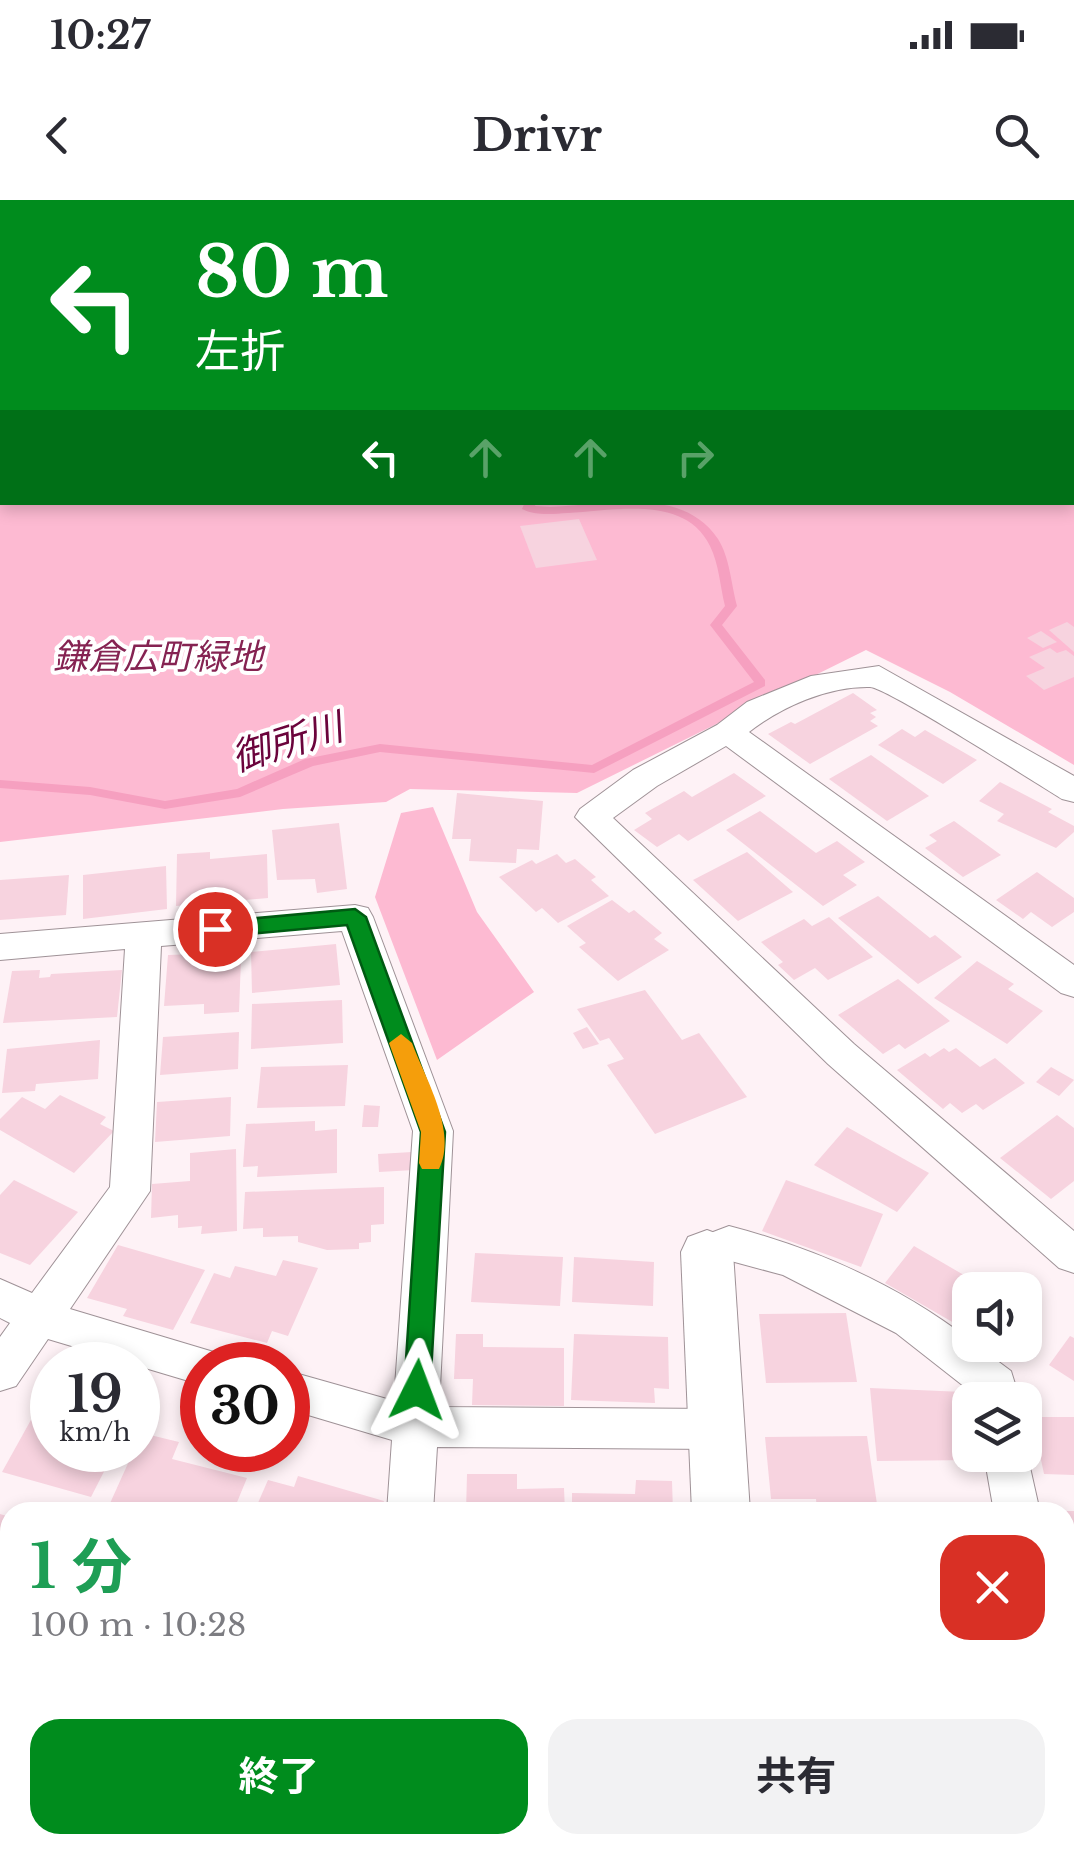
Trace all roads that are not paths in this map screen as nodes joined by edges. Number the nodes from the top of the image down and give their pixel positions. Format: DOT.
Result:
graph roads {
  1 [pos="728,732"];
  2 [pos="1074,790"];
  3 [pos="144,936"];
  4 [pos="0,946"];
  5 [pos="1074,984"];
  6 [pos="706,1252"];
  7 [pos="1074,1256"];
  8 [pos="0,1296"];
  9 [pos="39,1318"];
  10 [pos="180,1360"];
  11 [pos="0,1372"];
  12 [pos="992,1382"];
  13 [pos="310,1396"];
  14 [pos="415,1427"];
  15 [pos="716,1429"];
  16 [pos="1011,1472"];
  17 [pos="411,1502"];
  18 [pos="720,1502"];
  19 [pos="1015,1502"];
  1 -- 2 [label="street"];
  1 -- 5 [label="street"];
  1 -- 7 [label="street"];
  3 -- 4 [label="street"];
  3 -- 9 [label="street"];
  3 -- 14 [label="street"];
  6 -- 12 [label="street"];
  6 -- 15 [label="street"];
  8 -- 9 [label="street"];
  9 -- 10 [label="street"];
  9 -- 11 [label="street"];
  13 -- 14 [label="street"];
  14 -- 15 [label="street"];
  14 -- 17 [label="street"];
  15 -- 18 [label="street"];
  16 -- 19 [label="street"];
}
